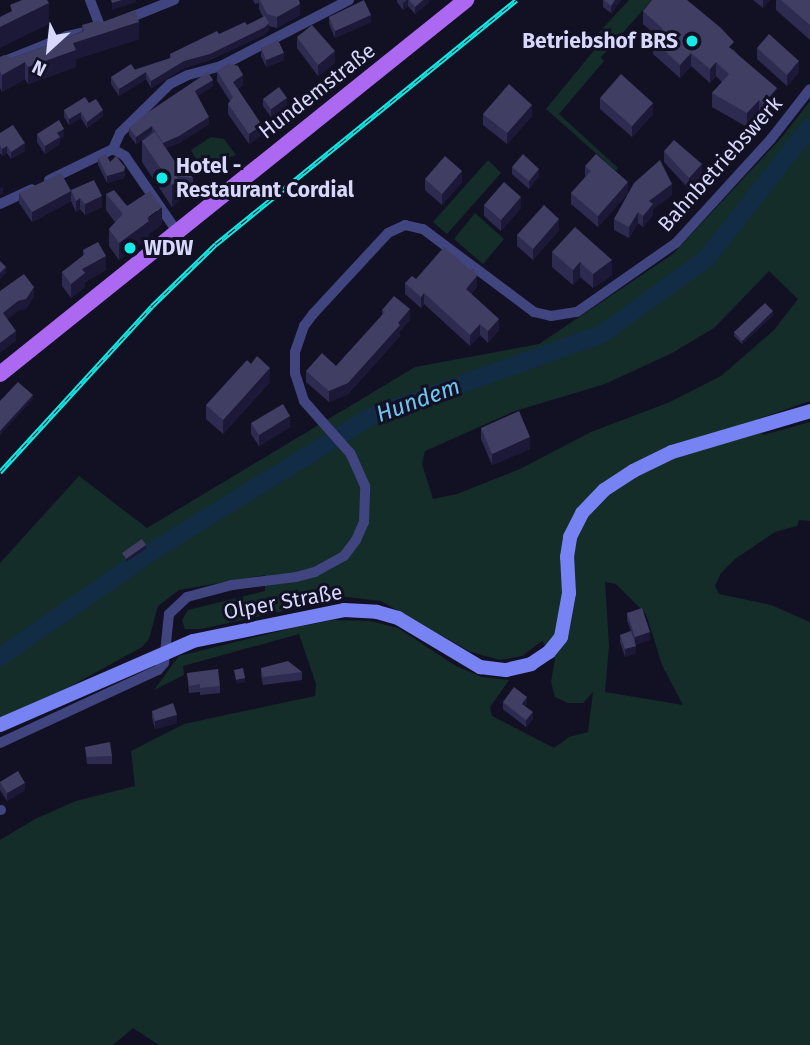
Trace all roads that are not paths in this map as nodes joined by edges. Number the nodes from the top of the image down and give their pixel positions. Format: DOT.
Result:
graph roads {
  1 [pos="90,0"];
  2 [pos="141,0"];
  3 [pos="174,0"];
  4 [pos="349,0"];
  5 [pos="462,1"];
  6 [pos="147,10"];
  7 [pos="101,28"];
  8 [pos="0,63"];
  9 [pos="810,89"];
  10 [pos="113,149"];
  11 [pos="0,204"];
  12 [pos="176,230"];
  13 [pos="0,374"];
  14 [pos="810,411"];
  15 [pos="167,650"];
  16 [pos="0,725"];
  17 [pos="0,743"];
  1 -- 7 [label="street"];
  2 -- 6 [label="street"];
  3 -- 6 [label="street"];
  4 -- 10 [label="street"];
  5 -- 12 [label="main road, Hundemstraße"];
  6 -- 7 [label="street"];
  7 -- 8 [label="street"];
  9 -- 15 [label="street, Bahnbetriebswerk"];
  10 -- 11 [label="street"];
  10 -- 12 [label="street"];
  12 -- 13 [label="main road, Hundemstraße"];
  14 -- 15 [label="main road, Olper Straße"];
  15 -- 16 [label="main road, Olper Straße"];
  15 -- 17 [label="street"];
}
